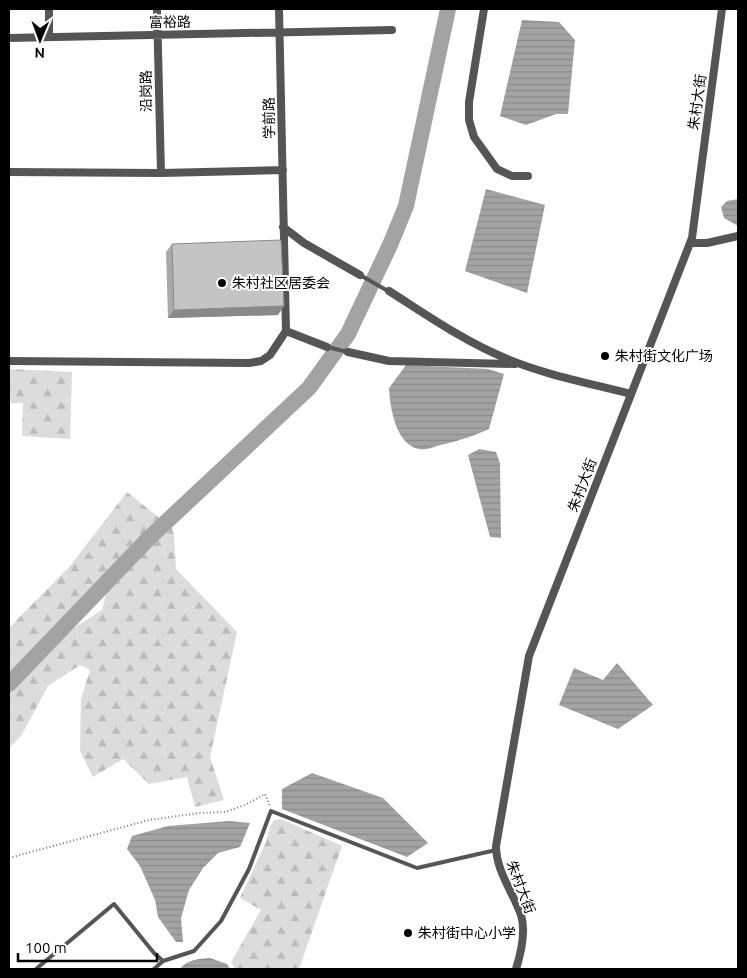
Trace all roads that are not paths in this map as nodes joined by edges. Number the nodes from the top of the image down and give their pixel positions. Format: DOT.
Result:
graph roads {
  1 [pos="49,9"];
  2 [pos="157,9"];
  3 [pos="279,9"];
  4 [pos="484,9"];
  5 [pos="722,9"];
  6 [pos="392,30"];
  7 [pos="280,32"];
  8 [pos="158,35"];
  9 [pos="49,37"];
  10 [pos="9,38"];
  11 [pos="283,170"];
  12 [pos="9,172"];
  13 [pos="161,173"];
  14 [pos="528,176"];
  15 [pos="283,227"];
  16 [pos="738,236"];
  17 [pos="690,243"];
  18 [pos="360,275"];
  19 [pos="389,291"];
  20 [pos="286,330"];
  21 [pos="327,347"];
  22 [pos="348,352"];
  23 [pos="9,361"];
  24 [pos="521,364"];
  25 [pos="631,394"];
  26 [pos="496,850"];
  27 [pos="163,961"];
  28 [pos="36,969"];
  29 [pos="154,969"];
  30 [pos="516,969"];
  1 -- 9 [label="street"];
  2 -- 8 [label="street, 沿岗路"];
  3 -- 7 [label="street, 学前路"];
  4 -- 14 [label="street"];
  5 -- 17 [label="street, 朱村大街"];
  6 -- 7 [label="street, 富裕路"];
  7 -- 8 [label="street, 富裕路"];
  7 -- 11 [label="street, 学前路"];
  8 -- 9 [label="street, 富裕路"];
  8 -- 13 [label="street, 沿岗路"];
  9 -- 10 [label="street, 富裕路"];
  11 -- 13 [label="street"];
  11 -- 15 [label="street, 学前路"];
  12 -- 13 [label="street"];
  15 -- 18 [label="street"];
  15 -- 20 [label="street, 学前路"];
  16 -- 17 [label="street"];
  17 -- 25 [label="street, 朱村大街"];
  18 -- 19 [label="lane"];
  19 -- 24 [label="street"];
  20 -- 21 [label="street"];
  20 -- 23 [label="street"];
  21 -- 22 [label="lane"];
  22 -- 24 [label="street"];
  24 -- 25 [label="street"];
  25 -- 26 [label="street, 朱村大街"];
  26 -- 27 [label="lane"];
  26 -- 30 [label="street, 朱村大街"];
  27 -- 28 [label="lane"];
  27 -- 29 [label="lane"];
}
